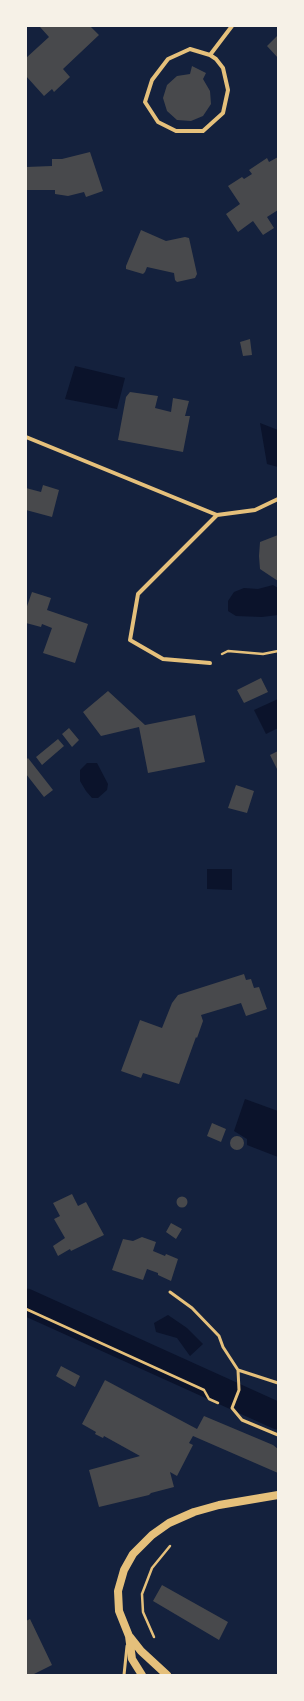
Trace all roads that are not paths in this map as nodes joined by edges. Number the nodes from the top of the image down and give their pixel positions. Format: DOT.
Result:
graph roads {
  1 [pos="232,26"];
  2 [pos="210,55"];
  3 [pos="26,437"];
  4 [pos="278,499"];
  5 [pos="217,515"];
  6 [pos="210,663"];
  7 [pos="170,1292"];
  8 [pos="238,1370"];
  9 [pos="278,1383"];
  10 [pos="278,1435"];
  11 [pos="278,1495"];
  12 [pos="129,1636"];
  13 [pos="124,1675"];
  14 [pos="142,1675"];
  15 [pos="167,1675"];
  1 -- 2 [label="street"];
  2 -- 2 [label="street"];
  3 -- 5 [label="street"];
  4 -- 5 [label="street"];
  5 -- 6 [label="street"];
  7 -- 8 [label="lane"];
  8 -- 9 [label="lane"];
  8 -- 10 [label="lane"];
  11 -- 12 [label="main road"];
  12 -- 13 [label="lane"];
  12 -- 14 [label="main road"];
  12 -- 15 [label="main road"];
}
